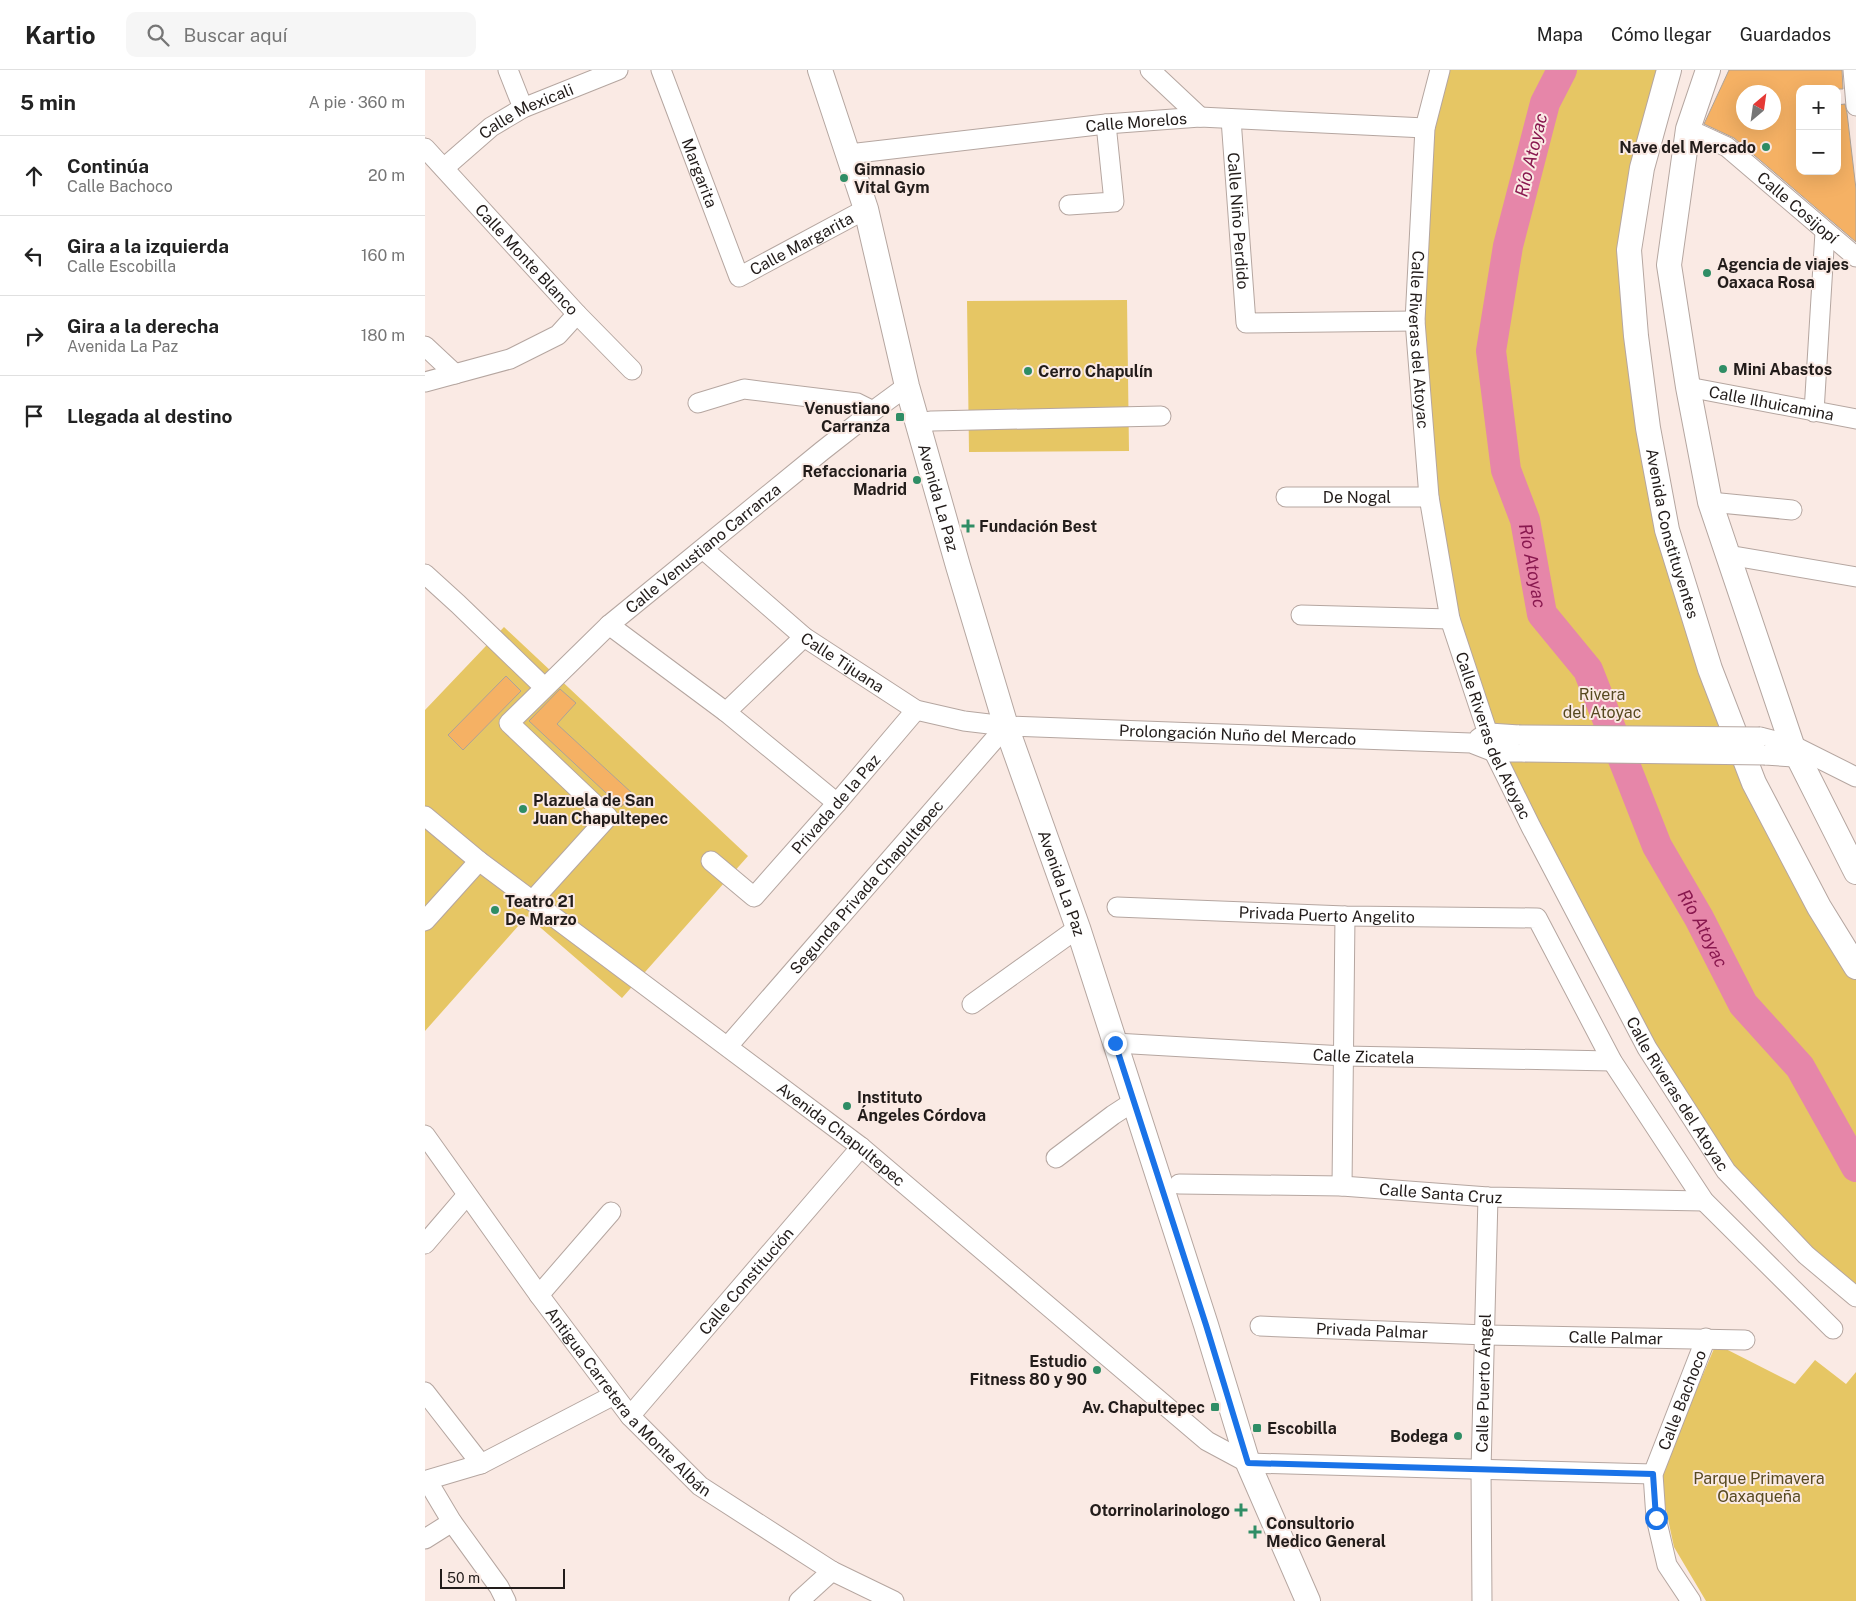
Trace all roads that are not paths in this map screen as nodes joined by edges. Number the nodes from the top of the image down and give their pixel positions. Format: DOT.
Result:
graph roads {
  1 [pos="508,70"];
  2 [pos="618,70"];
  3 [pos="661,70"];
  4 [pos="820,70"];
  5 [pos="1150,70"];
  6 [pos="1440,70"];
  7 [pos="1669,70"];
  8 [pos="1708,70"];
  9 [pos="1854,78"];
  10 [pos="1856,106"];
  11 [pos="523,108"];
  12 [pos="1200,116"];
  13 [pos="1231,119"];
  14 [pos="1106,124"];
  15 [pos="1425,128"];
  16 [pos="1688,129"];
  17 [pos="425,148"];
  18 [pos="849,154"];
  19 [pos="444,168"];
  20 [pos="1069,205"];
  21 [pos="866,209"];
  22 [pos="1825,232"];
  23 [pos="1856,258"];
  24 [pos="739,277"];
  25 [pos="577,314"];
  26 [pos="1415,321"];
  27 [pos="425,346"];
  28 [pos="633,370"];
  29 [pos="455,374"];
  30 [pos="425,382"];
  31 [pos="907,386"];
  32 [pos="1688,387"];
  33 [pos="698,403"];
  34 [pos="873,411"];
  35 [pos="1814,412"];
  36 [pos="1161,416"];
  37 [pos="1856,419"];
  38 [pos="918,423"];
  39 [pos="1286,497"];
  40 [pos="1429,497"];
  41 [pos="1710,502"];
  42 [pos="1792,510"];
  43 [pos="703,549"];
  44 [pos="1729,555"];
  45 [pos="425,574"];
  46 [pos="1856,577"];
  47 [pos="1301,615"];
  48 [pos="1450,619"];
  49 [pos="609,624"];
  50 [pos="803,637"];
  51 [pos="543,687"];
  52 [pos="916,710"];
  53 [pos="726,712"];
  54 [pos="1006,726"];
  55 [pos="1489,733"];
  56 [pos="1471,743"];
  57 [pos="1522,743"];
  58 [pos="1494,752"];
  59 [pos="1803,754"];
  60 [pos="1856,777"];
  61 [pos="837,803"];
  62 [pos="425,816"];
  63 [pos="479,861"];
  64 [pos="711,861"];
  65 [pos="1856,872"];
  66 [pos="532,901"];
  67 [pos="1117,907"];
  68 [pos="1345,916"];
  69 [pos="425,921"];
  70 [pos="1078,928"];
  71 [pos="1856,967"];
  72 [pos="972,1004"];
  73 [pos="1115,1043"];
  74 [pos="728,1046"];
  75 [pos="1344,1056"];
  76 [pos="1612,1060"];
  77 [pos="1133,1102"];
  78 [pos="425,1135"];
  79 [pos="861,1147"];
  80 [pos="1056,1158"];
  81 [pos="1179,1184"];
  82 [pos="1342,1186"];
  83 [pos="467,1195"];
  84 [pos="1489,1197"];
  85 [pos="1704,1202"];
  86 [pos="611,1212"];
  87 [pos="425,1244"];
  88 [pos="539,1295"];
  89 [pos="1856,1297"];
  90 [pos="1260,1326"];
  91 [pos="1833,1329"];
  92 [pos="1486,1334"];
  93 [pos="1706,1338"];
  94 [pos="1745,1340"];
  95 [pos="425,1392"];
  96 [pos="615,1395"];
  97 [pos="631,1416"];
  98 [pos="1248,1463"];
  99 [pos="481,1464"];
  100 [pos="1481,1470"];
  101 [pos="1653,1474"];
  102 [pos="452,1522"];
  103 [pos="425,1540"];
  104 [pos="832,1572"];
  105 [pos="506,1601"];
  106 [pos="799,1601"];
  107 [pos="894,1601"];
  108 [pos="1308,1601"];
  109 [pos="1482,1601"];
  110 [pos="1691,1601"];
  1 -- 11 [label="street"];
  2 -- 11 [label="street, Calle Mexicali"];
  3 -- 24 [label="street, Margarita"];
  4 -- 18 [label="main road, Avenida La Paz"];
  5 -- 12 [label="street"];
  6 -- 15 [label="street, Calle Riveras del Atoyac"];
  7 -- 71 [label="main road, Avenida Constituyentes"];
  8 -- 16 [label="main road"];
  9 -- 10 [label="street"];
  11 -- 19 [label="street, Calle Mexicali"];
  12 -- 13 [label="street, Calle Morelos"];
  12 -- 14 [label="street, Calle Morelos"];
  13 -- 15 [label="street, Calle Morelos"];
  13 -- 26 [label="street, Calle Niño Perdido"];
  14 -- 18 [label="street, Calle Morelos"];
  14 -- 20 [label="street"];
  15 -- 26 [label="street, Calle Riveras del Atoyac"];
  16 -- 22 [label="street, Calle Cosijopí"];
  16 -- 32 [label="main road"];
  17 -- 19 [label="street, Calle Monte Blanco"];
  18 -- 21 [label="main road, Avenida La Paz"];
  19 -- 25 [label="street, Calle Monte Blanco"];
  21 -- 24 [label="street, Calle Margarita"];
  21 -- 31 [label="main road, Avenida La Paz"];
  22 -- 23 [label="street, Calle Cosijopí"];
  22 -- 35 [label="street"];
  25 -- 28 [label="street, Calle Monte Blanco"];
  25 -- 29 [label="street"];
  26 -- 40 [label="street, Calle Riveras del Atoyac"];
  27 -- 29 [label="street"];
  29 -- 30 [label="street"];
  31 -- 34 [label="street, Calle Venustiano Carranza"];
  31 -- 38 [label="main road, Avenida La Paz"];
  32 -- 35 [label="street, Calle Ilhuicamina"];
  32 -- 41 [label="main road"];
  33 -- 34 [label="street"];
  34 -- 43 [label="street, Calle Venustiano Carranza"];
  35 -- 37 [label="street, Calle Ilhuicamina"];
  36 -- 38 [label="street"];
  38 -- 54 [label="main road, Avenida La Paz"];
  39 -- 40 [label="street, De Nogal"];
  40 -- 48 [label="street, Calle Riveras del Atoyac"];
  41 -- 42 [label="street"];
  41 -- 44 [label="main road"];
  43 -- 49 [label="street, Calle Venustiano Carranza"];
  43 -- 50 [label="street, Calle Tijuana"];
  44 -- 46 [label="street"];
  44 -- 59 [label="main road"];
  45 -- 51 [label="street"];
  47 -- 48 [label="street"];
  48 -- 55 [label="street, Calle Riveras del Atoyac"];
  49 -- 51 [label="street, Calle Venustiano Carranza"];
  49 -- 53 [label="street"];
  50 -- 52 [label="street, Calle Tijuana"];
  50 -- 53 [label="street"];
  51 -- 66 [label="street, Calle Venustiano Carranza"];
  52 -- 54 [label="street, Calle Tijuana"];
  52 -- 61 [label="street, Privada de la Paz"];
  53 -- 61 [label="street"];
  54 -- 56 [label="street, Prolongación Nuño del Mercado"];
  54 -- 70 [label="main road, Avenida La Paz"];
  54 -- 74 [label="street, Segunda Privada Chapultepec"];
  55 -- 56 [label="street"];
  55 -- 57 [label="street"];
  55 -- 58 [label="street, Calle Riveras del Atoyac"];
  56 -- 58 [label="street, Prolongación Nuño del Mercado"];
  57 -- 58 [label="street"];
  57 -- 59 [label="street, bridge"];
  58 -- 89 [label="street, Calle Riveras del Atoyac"];
  59 -- 60 [label="street"];
  59 -- 65 [label="main road"];
  61 -- 64 [label="street, Privada de la Paz"];
  62 -- 63 [label="street, Avenida Chapultepec"];
  63 -- 66 [label="street, Avenida Chapultepec"];
  63 -- 69 [label="street"];
  66 -- 74 [label="street, Avenida Chapultepec"];
  67 -- 68 [label="street, Privada Puerto Angelito"];
  68 -- 75 [label="street"];
  68 -- 76 [label="street, Privada Puerto Angelito"];
  70 -- 72 [label="street"];
  70 -- 73 [label="main road, Avenida La Paz"];
  73 -- 75 [label="street, Calle Zicatela"];
  73 -- 77 [label="main road, Avenida La Paz"];
  74 -- 79 [label="street, Avenida Chapultepec"];
  75 -- 76 [label="street, Calle Zicatela"];
  75 -- 82 [label="street"];
  76 -- 85 [label="street"];
  77 -- 80 [label="street"];
  77 -- 98 [label="main road, Avenida La Paz"];
  78 -- 83 [label="street, Antigua Carretera a Monte Albán"];
  79 -- 97 [label="street, Calle Constitución"];
  79 -- 98 [label="street, Avenida Chapultepec"];
  81 -- 82 [label="street, Calle Santa Cruz"];
  82 -- 84 [label="street, Calle Santa Cruz"];
  83 -- 87 [label="street"];
  83 -- 88 [label="street, Antigua Carretera a Monte Albán"];
  84 -- 85 [label="street, Calle Santa Cruz"];
  84 -- 92 [label="street, Calle Puerto Ángel"];
  85 -- 91 [label="street"];
  86 -- 88 [label="street"];
  88 -- 96 [label="street, Antigua Carretera a Monte Albán"];
  90 -- 92 [label="street, Privada Palmar"];
  92 -- 93 [label="street, Calle Palmar"];
  92 -- 100 [label="street, Calle Puerto Ángel"];
  93 -- 94 [label="street, Calle Palmar"];
  93 -- 101 [label="street, Calle Bachoco"];
  95 -- 99 [label="street"];
  96 -- 97 [label="street, Antigua Carretera a Monte Albán"];
  96 -- 99 [label="street"];
  97 -- 104 [label="street, Antigua Carretera a Monte Albán"];
  98 -- 100 [label="street"];
  98 -- 108 [label="main road, Avenida La Paz"];
  99 -- 102 [label="street"];
  100 -- 101 [label="street"];
  100 -- 109 [label="street, Calle Puerto Ángel"];
  101 -- 110 [label="street, Calle Bachoco"];
  102 -- 103 [label="street"];
  102 -- 105 [label="street"];
  104 -- 106 [label="street"];
  104 -- 107 [label="street, Antigua Carretera a Monte Albán"];
}
